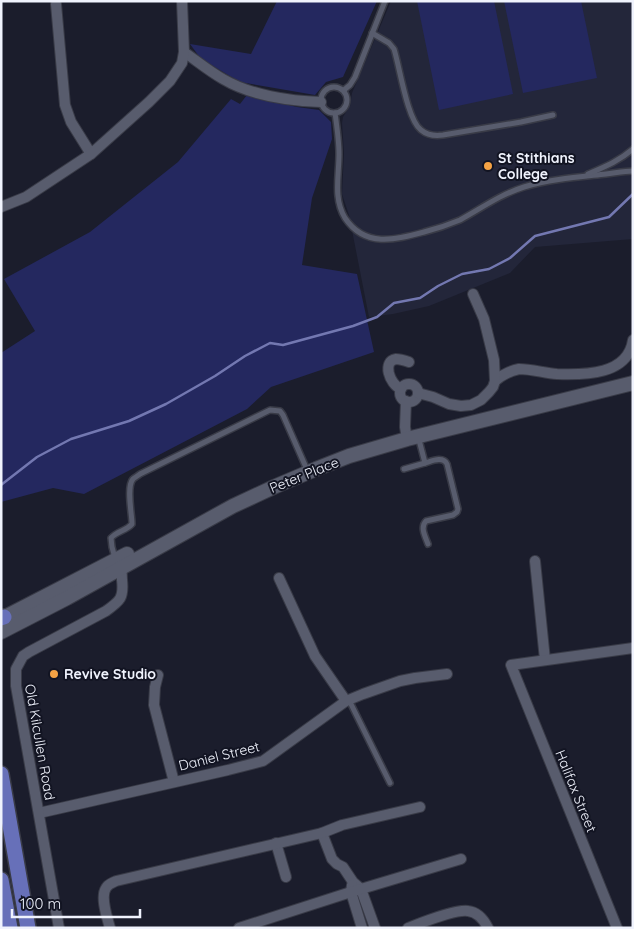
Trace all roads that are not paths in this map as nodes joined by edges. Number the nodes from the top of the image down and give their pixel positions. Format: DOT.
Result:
graph roads {
  1 [pos="182,1"];
  2 [pos="386,1"];
  3 [pos="56,4"];
  4 [pos="372,33"];
  5 [pos="184,52"];
  6 [pos="344,90"];
  7 [pos="321,102"];
  8 [pos="335,113"];
  9 [pos="553,115"];
  10 [pos="633,149"];
  11 [pos="91,154"];
  12 [pos="633,171"];
  13 [pos="583,176"];
  14 [pos="1,207"];
  15 [pos="473,294"];
  16 [pos="633,340"];
  17 [pos="409,362"];
  18 [pos="494,364"];
  19 [pos="513,370"];
  20 [pos="633,379"];
  21 [pos="495,381"];
  22 [pos="633,383"];
  23 [pos="401,389"];
  24 [pos="418,393"];
  25 [pos="406,401"];
  26 [pos="410,436"];
  27 [pos="424,463"];
  28 [pos="306,468"];
  29 [pos="404,469"];
  30 [pos="428,544"];
  31 [pos="535,561"];
  32 [pos="119,564"];
  33 [pos="279,578"];
  34 [pos="2,621"];
  35 [pos="633,648"];
  36 [pos="545,660"];
  37 [pos="447,674"];
  38 [pos="158,675"];
  39 [pos="348,700"];
  40 [pos="1,774"];
  41 [pos="174,782"];
  42 [pos="390,782"];
  43 [pos="420,807"];
  44 [pos="38,812"];
  45 [pos="322,833"];
  46 [pos="276,843"];
  47 [pos="461,859"];
  48 [pos="286,877"];
  49 [pos="1,880"];
  50 [pos="355,888"];
  51 [pos="10,928"];
  52 [pos="28,928"];
  53 [pos="59,928"];
  54 [pos="110,928"];
  55 [pos="239,928"];
  56 [pos="362,928"];
  57 [pos="374,928"];
  58 [pos="408,928"];
  59 [pos="488,928"];
  60 [pos="617,928"];
  1 -- 5 [label="street"];
  2 -- 4 [label="lane"];
  3 -- 11 [label="street"];
  4 -- 6 [label="lane"];
  4 -- 9 [label="lane"];
  5 -- 7 [label="street"];
  5 -- 11 [label="street"];
  6 -- 7 [label="lane"];
  6 -- 8 [label="lane"];
  7 -- 8 [label="lane"];
  8 -- 13 [label="lane"];
  10 -- 13 [label="lane"];
  11 -- 14 [label="street"];
  12 -- 13 [label="lane"];
  15 -- 18 [label="street"];
  16 -- 19 [label="street"];
  17 -- 23 [label="street"];
  18 -- 19 [label="street"];
  18 -- 21 [label="street"];
  19 -- 21 [label="street"];
  20 -- 26 [label="main road, Peter Place"];
  21 -- 24 [label="street"];
  22 -- 26 [label="main road, Peter Place"];
  23 -- 24 [label="street"];
  23 -- 25 [label="street"];
  24 -- 25 [label="street"];
  25 -- 26 [label="street"];
  26 -- 27 [label="lane"];
  26 -- 28 [label="main road, Peter Place"];
  27 -- 29 [label="lane"];
  27 -- 30 [label="lane"];
  28 -- 32 [label="main road, Peter Place"];
  28 -- 32 [label="lane"];
  31 -- 36 [label="street"];
  32 -- 34 [label="main road, Peter Place"];
  32 -- 44 [label="street, Old Kilcullen Road"];
  33 -- 39 [label="street"];
  35 -- 36 [label="street"];
  36 -- 60 [label="street, Halifax Street"];
  37 -- 39 [label="street, Daniel Street"];
  38 -- 41 [label="street"];
  39 -- 41 [label="street, Daniel Street"];
  39 -- 42 [label="lane"];
  40 -- 52 [label="main road"];
  41 -- 44 [label="street, Daniel Street"];
  43 -- 45 [label="street"];
  44 -- 53 [label="street, Old Kilcullen Road"];
  45 -- 46 [label="street"];
  45 -- 50 [label="street"];
  46 -- 48 [label="street"];
  46 -- 54 [label="street"];
  47 -- 50 [label="street"];
  49 -- 51 [label="main road"];
  50 -- 55 [label="street"];
  50 -- 56 [label="street"];
  50 -- 57 [label="street"];
  58 -- 59 [label="street"];
}
